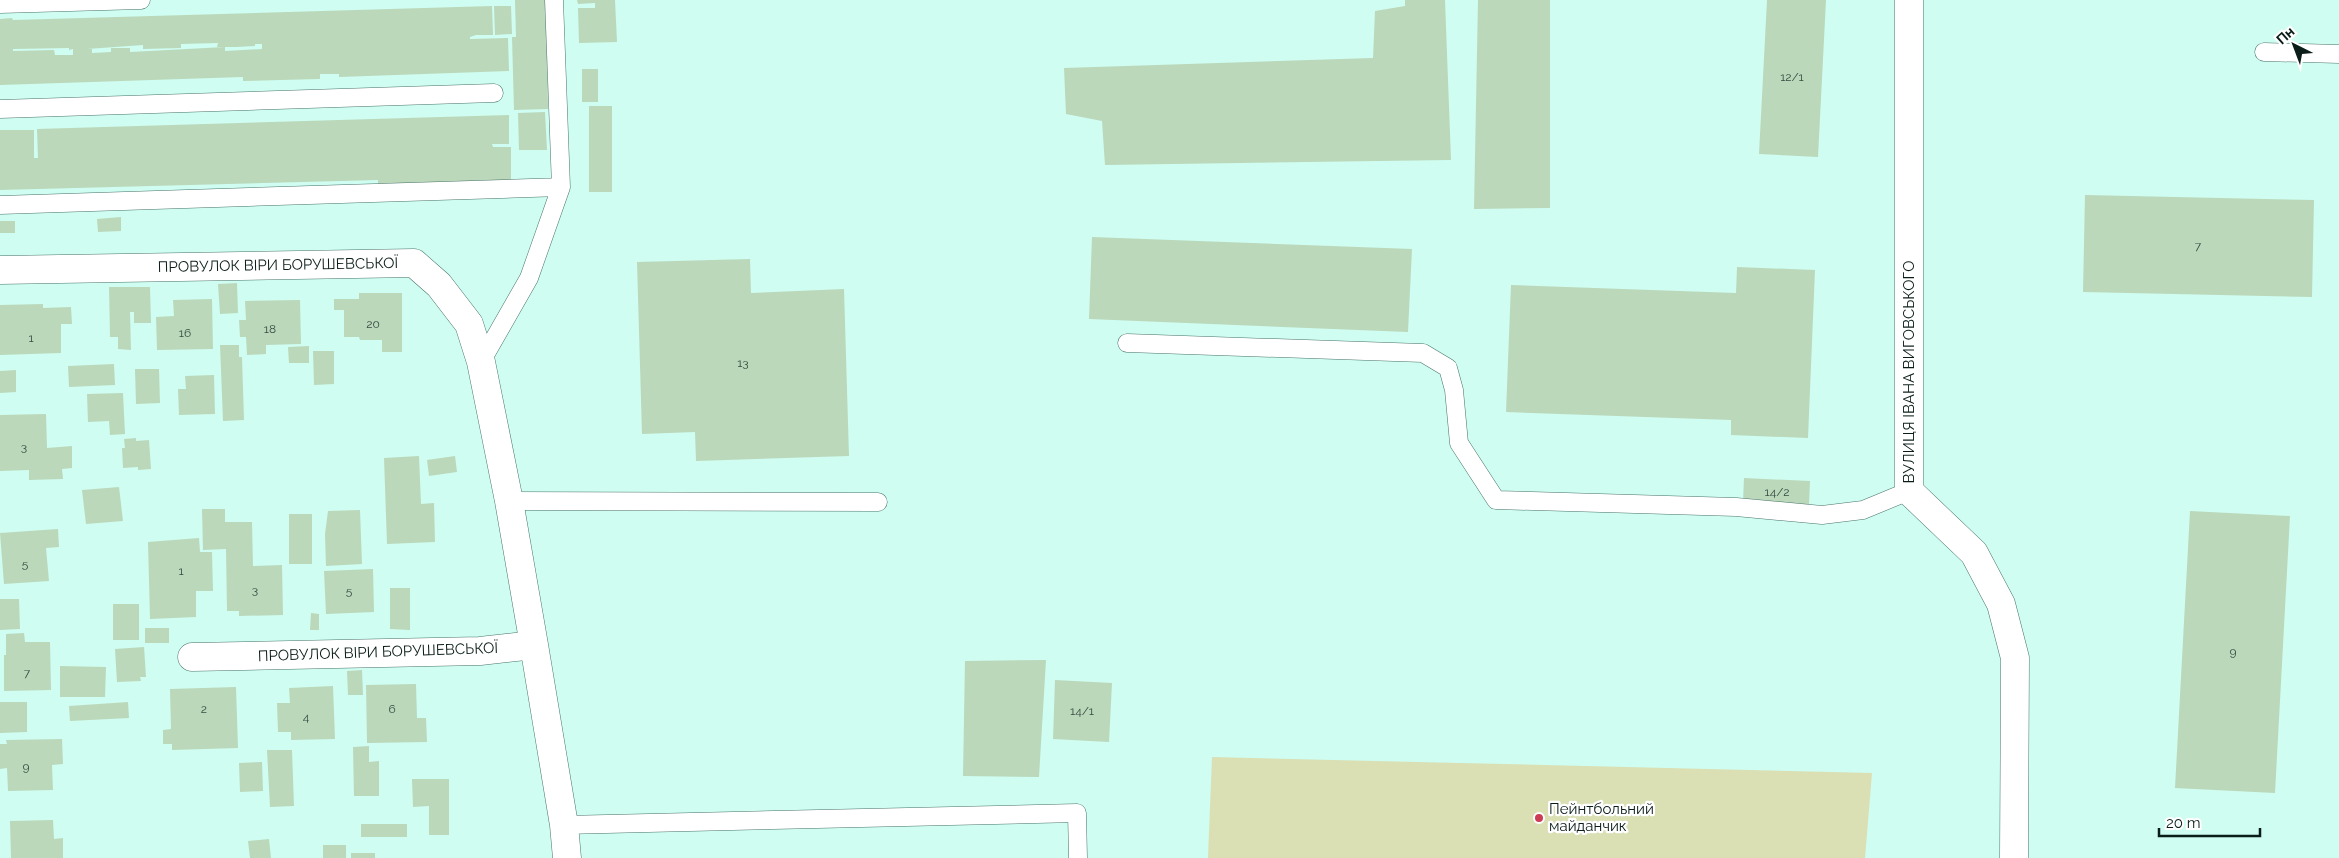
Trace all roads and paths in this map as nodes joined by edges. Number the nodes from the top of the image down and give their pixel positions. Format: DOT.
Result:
graph roads {
  1 [pos="141,0"];
  2 [pos="554,0"];
  3 [pos="1909,0"];
  4 [pos="0,4"];
  5 [pos="2264,52"];
  6 [pos="2339,54"];
  7 [pos="494,93"];
  8 [pos="0,109"];
  9 [pos="561,187"];
  10 [pos="0,205"];
  11 [pos="0,270"];
  12 [pos="1127,344"];
  13 [pos="481,362"];
  14 [pos="1909,491"];
  15 [pos="509,501"];
  16 [pos="878,502"];
  17 [pos="534,645"];
  18 [pos="192,657"];
  19 [pos="564,825"];
  20 [pos="566,858"];
  21 [pos="1078,858"];
  22 [pos="2014,858"];
  1 -- 4 [label="lane"];
  2 -- 9 [label="lane"];
  3 -- 14 [label="street, ВУЛИЦЯ ІВАНА ВИГОВСЬКОГО"];
  5 -- 6 [label="lane"];
  7 -- 8 [label="lane"];
  9 -- 10 [label="lane"];
  9 -- 13 [label="lane"];
  11 -- 13 [label="street, ПРОВУЛОК ВІРИ БОРУШЕВСЬКОЇ"];
  12 -- 14 [label="lane"];
  13 -- 15 [label="street, ПРОВУЛОК ВІРИ БОРУШЕВСЬКОЇ"];
  14 -- 22 [label="street, ВУЛИЦЯ ІВАНА ВИГОВСЬКОГО"];
  15 -- 16 [label="lane"];
  15 -- 17 [label="street, ПРОВУЛОК ВІРИ БОРУШЕВСЬКОЇ"];
  17 -- 18 [label="street, ПРОВУЛОК ВІРИ БОРУШЕВСЬКОЇ"];
  17 -- 19 [label="street, ПРОВУЛОК ВІРИ БОРУШЕВСЬКОЇ"];
  19 -- 20 [label="street, ПРОВУЛОК ВІРИ БОРУШЕВСЬКОЇ"];
  19 -- 21 [label="lane"];
}
